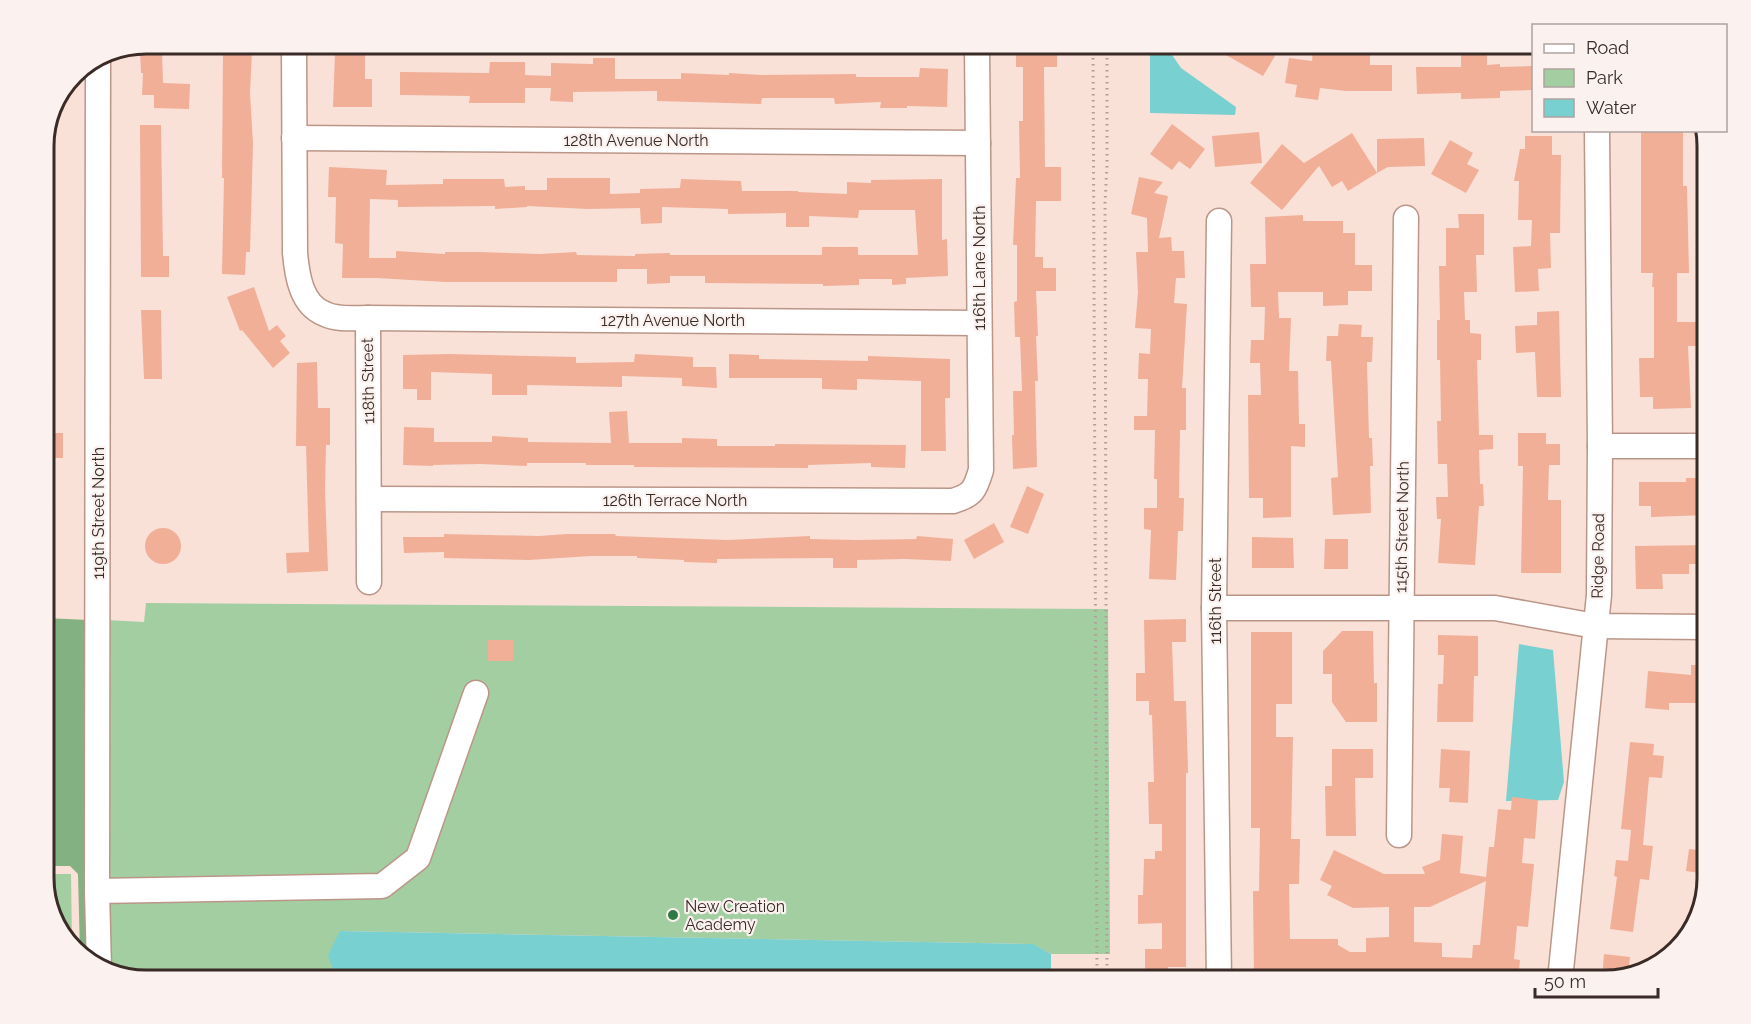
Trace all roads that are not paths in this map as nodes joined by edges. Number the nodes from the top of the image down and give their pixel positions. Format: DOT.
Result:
graph roads {
  1 [pos="294,54"];
  2 [pos="977,54"];
  3 [pos="98,68"];
  4 [pos="1597,132"];
  5 [pos="294,138"];
  6 [pos="978,143"];
  7 [pos="1406,218"];
  8 [pos="1219,221"];
  9 [pos="368,318"];
  10 [pos="979,323"];
  11 [pos="1600,446"];
  12 [pos="1697,446"];
  13 [pos="976,488"];
  14 [pos="369,499"];
  15 [pos="369,582"];
  16 [pos="1214,608"];
  17 [pos="1401,608"];
  18 [pos="1595,626"];
  19 [pos="1697,627"];
  20 [pos="476,693"];
  21 [pos="1399,835"];
  22 [pos="97,891"];
  23 [pos="99,957"];
  24 [pos="1219,970"];
  25 [pos="1561,970"];
  1 -- 5 [label="street, 118th Street"];
  2 -- 6 [label="street, 116th Lane North"];
  3 -- 22 [label="street, 119th Street North"];
  4 -- 11 [label="street, Ridge Road"];
  5 -- 6 [label="street, 128th Avenue North"];
  5 -- 9 [label="street, 118th Street"];
  6 -- 10 [label="street, 116th Lane North"];
  7 -- 17 [label="street, 115th Street North"];
  8 -- 16 [label="street, 116th Street"];
  9 -- 10 [label="street, 127th Avenue North"];
  9 -- 14 [label="street, 118th Street"];
  10 -- 13 [label="street, 116th Lane North"];
  11 -- 12 [label="street"];
  11 -- 18 [label="street, Ridge Road"];
  13 -- 14 [label="street, 126th Terrace North"];
  14 -- 15 [label="street, 118th Street"];
  16 -- 17 [label="street"];
  16 -- 24 [label="street, 116th Street"];
  17 -- 18 [label="street"];
  17 -- 21 [label="street, 115th Street North"];
  18 -- 19 [label="street"];
  18 -- 25 [label="street, Ridge Road"];
  20 -- 22 [label="street"];
  22 -- 23 [label="street, 119th Street North"];
}
